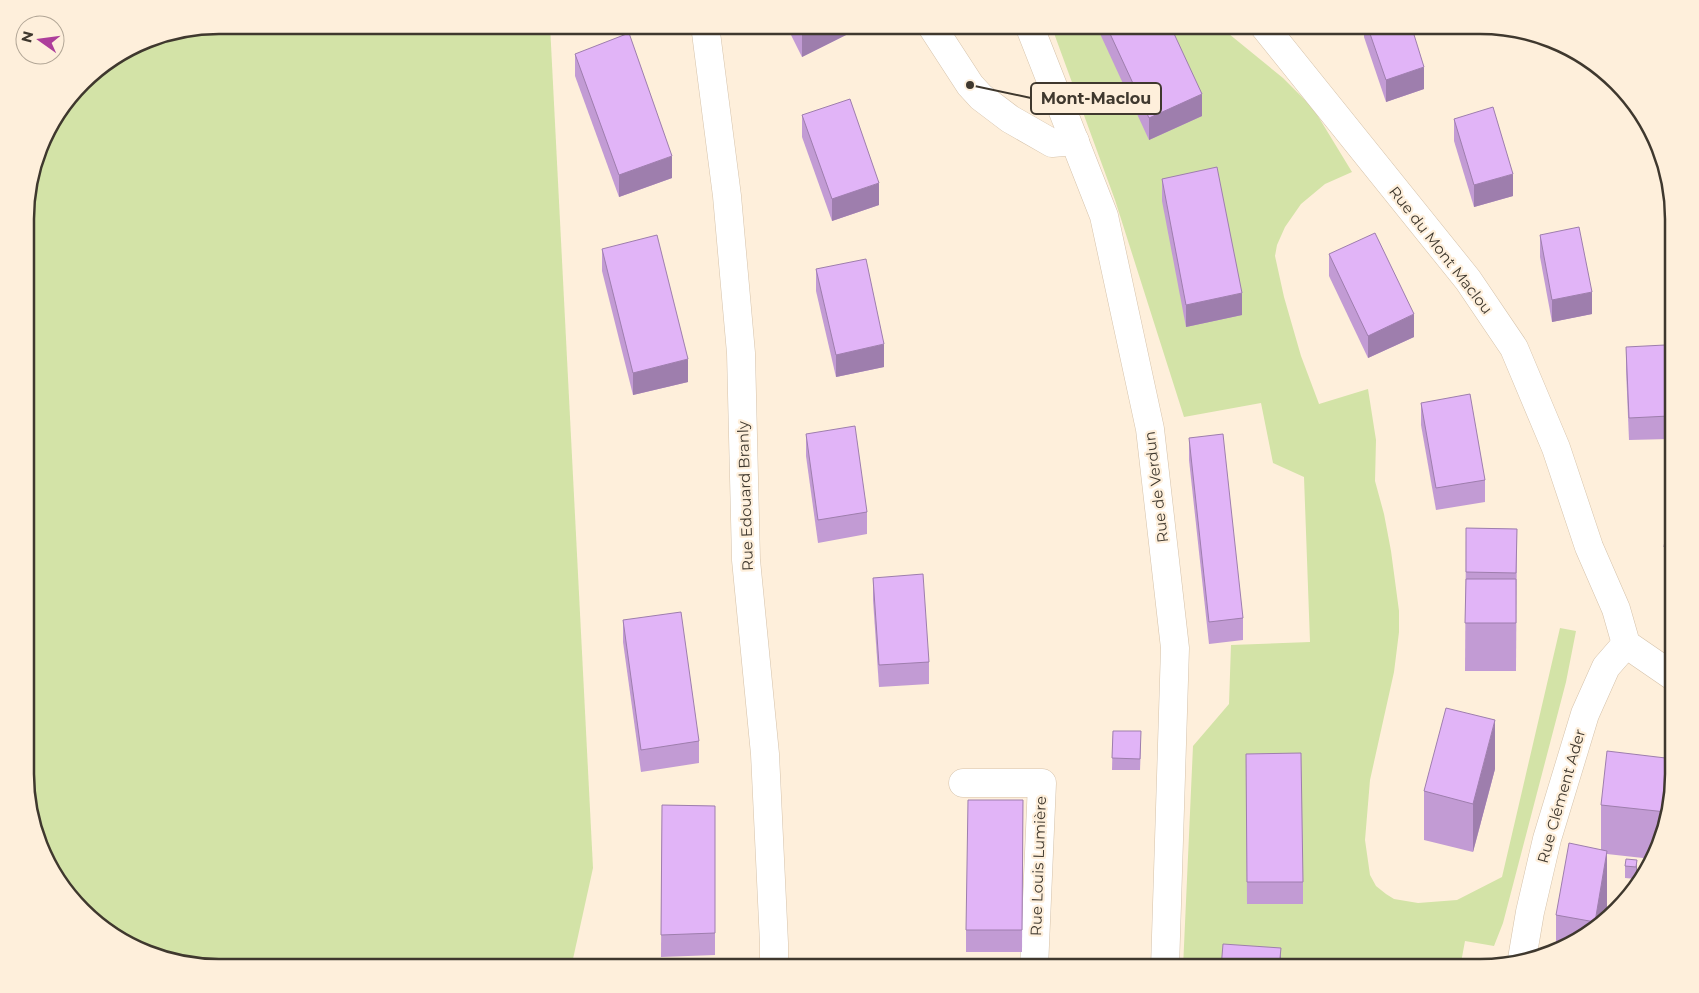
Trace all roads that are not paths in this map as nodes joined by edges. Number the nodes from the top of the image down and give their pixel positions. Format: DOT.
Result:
graph roads {
  1 [pos="706,34"];
  2 [pos="938,34"];
  3 [pos="1033,34"];
  4 [pos="1269,34"];
  5 [pos="1075,141"];
  6 [pos="1626,644"];
  7 [pos="1665,671"];
  8 [pos="964,783"];
  9 [pos="1523,954"];
  10 [pos="774,959"];
  11 [pos="1034,959"];
  12 [pos="1165,959"];
  1 -- 10 [label="street, Rue Edouard Branly"];
  2 -- 5 [label="street"];
  3 -- 5 [label="street, Rue de Verdun"];
  4 -- 6 [label="street, Rue du Mont Maclou"];
  5 -- 12 [label="street, Rue de Verdun"];
  6 -- 7 [label="street"];
  6 -- 9 [label="street, Rue Clément Ader"];
  8 -- 11 [label="street, Rue Louis Lumière"];
}
